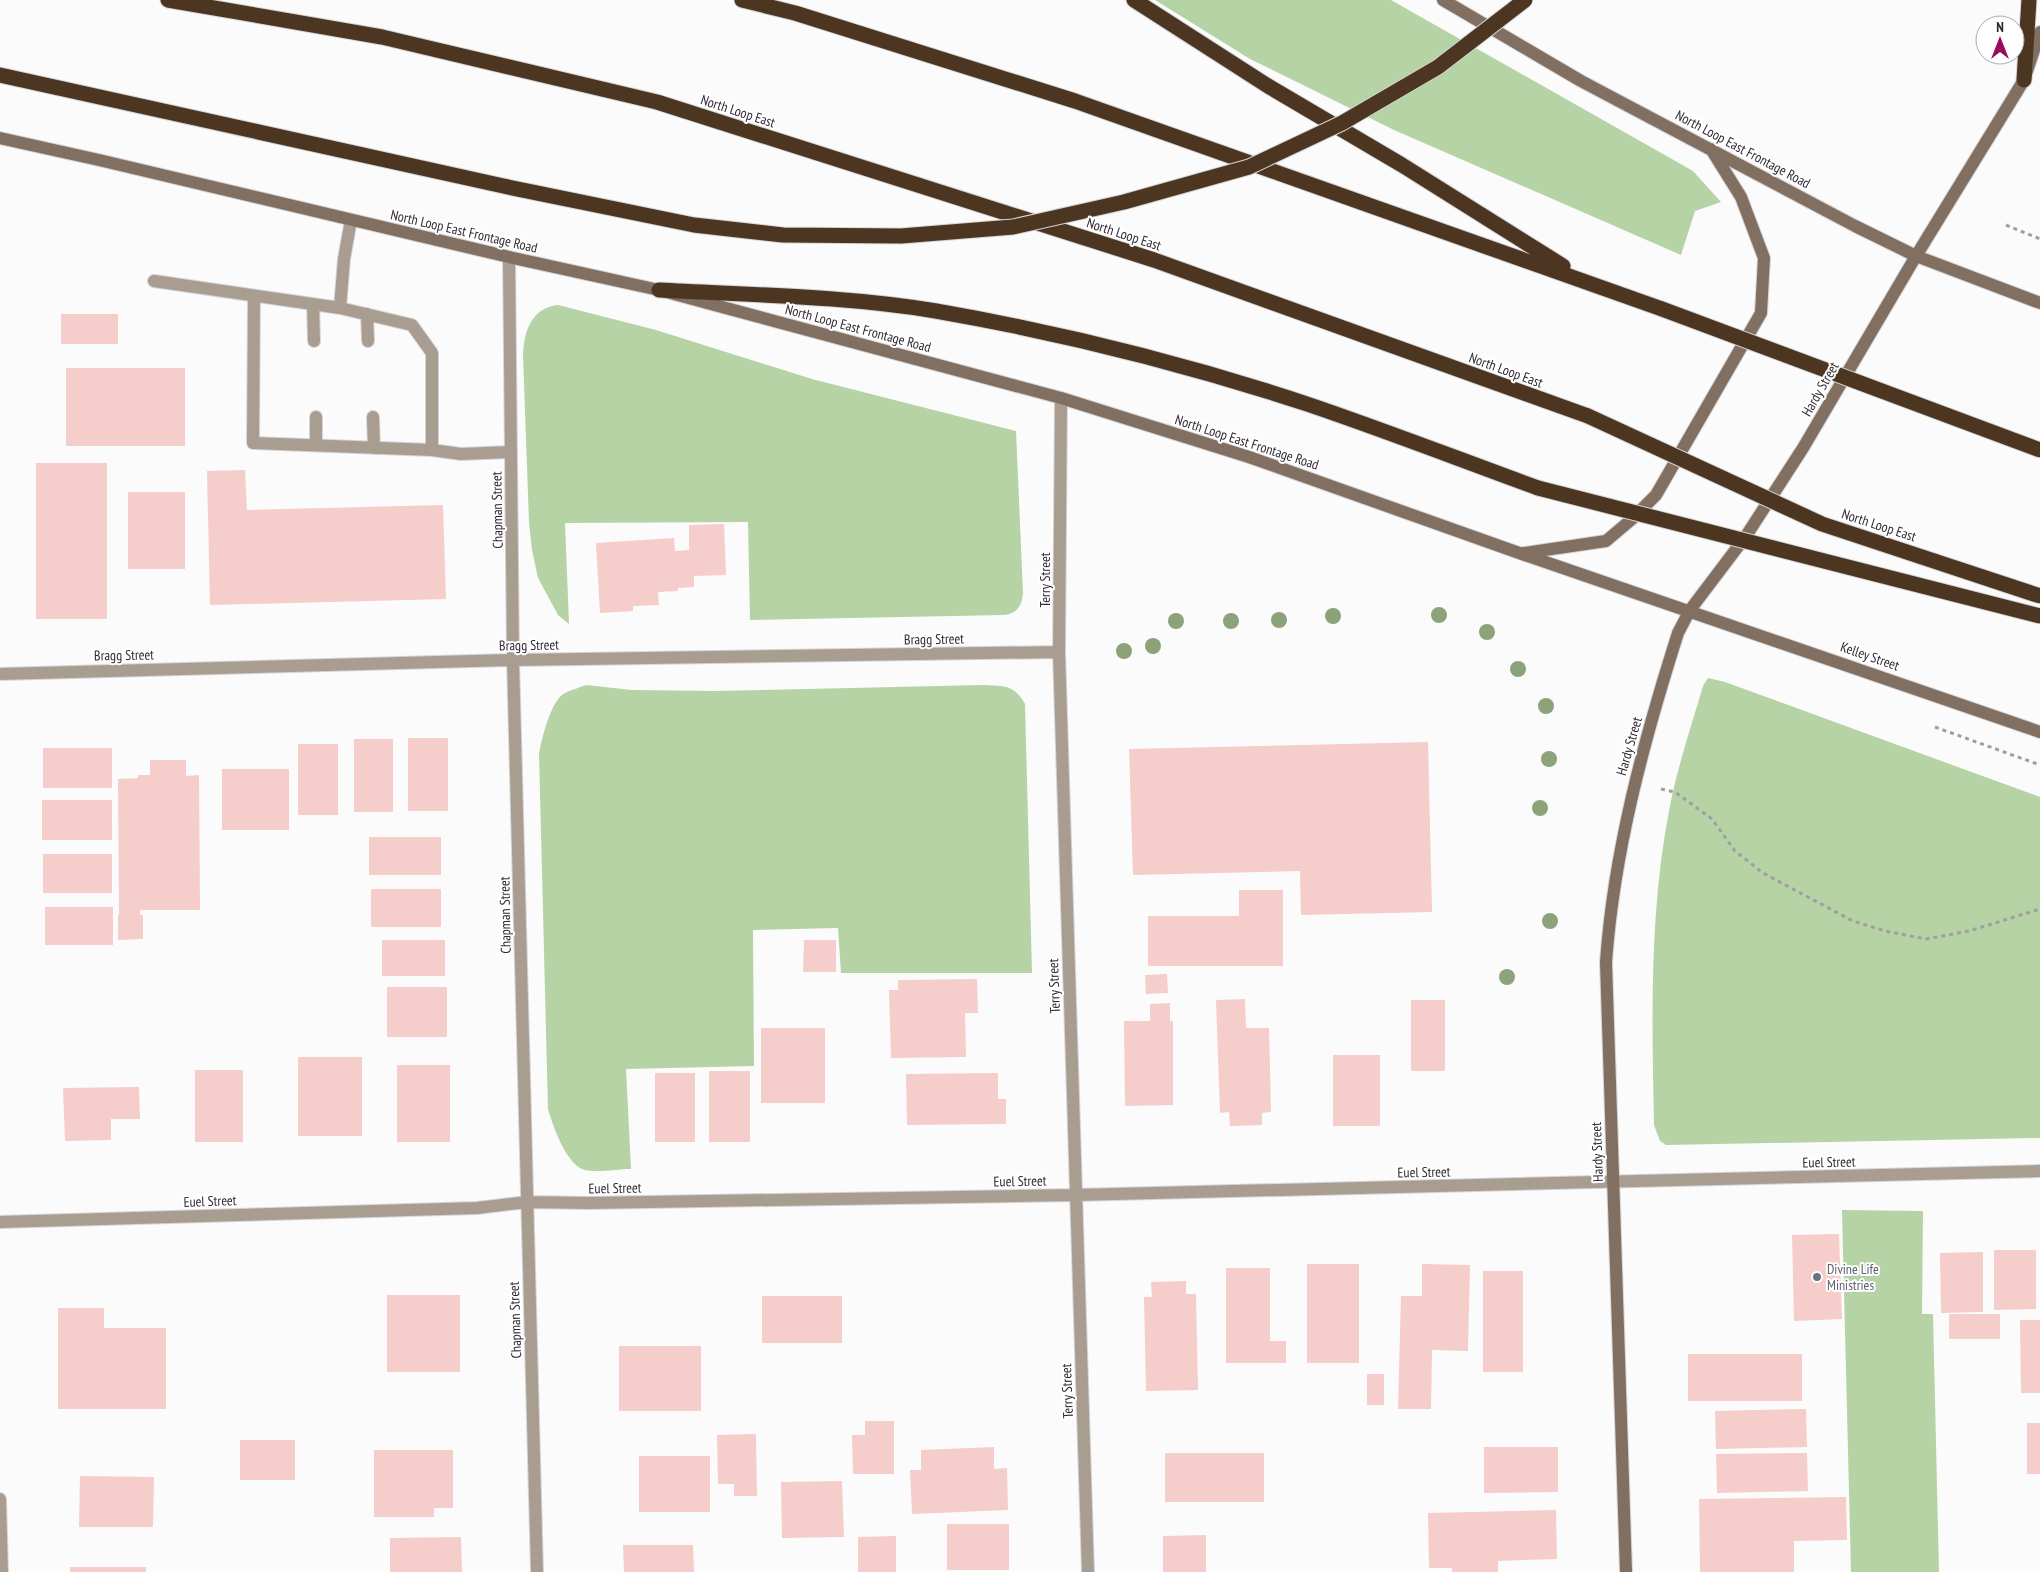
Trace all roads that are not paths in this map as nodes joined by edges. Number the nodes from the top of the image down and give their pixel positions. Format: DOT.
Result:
graph roads {
  1 [pos="168,0"];
  2 [pos="742,0"];
  3 [pos="1134,0"];
  4 [pos="1443,0"];
  5 [pos="1525,0"];
  6 [pos="2029,0"];
  7 [pos="2040,32"];
  8 [pos="0,75"];
  9 [pos="2024,80"];
  10 [pos="0,138"];
  11 [pos="1711,149"];
  12 [pos="351,220"];
  13 [pos="1916,256"];
  14 [pos="509,257"];
  15 [pos="154,281"];
  16 [pos="1588,281"];
  17 [pos="659,290"];
  18 [pos="254,296"];
  19 [pos="2040,303"];
  20 [pos="312,304"];
  21 [pos="340,308"];
  22 [pos="367,314"];
  23 [pos="314,341"];
  24 [pos="368,341"];
  25 [pos="1061,398"];
  26 [pos="316,417"];
  27 [pos="373,417"];
  28 [pos="316,445"];
  29 [pos="374,448"];
  30 [pos="432,450"];
  31 [pos="2040,450"];
  32 [pos="511,452"];
  33 [pos="1522,554"];
  34 [pos="2040,596"];
  35 [pos="1690,610"];
  36 [pos="2040,616"];
  37 [pos="1059,652"];
  38 [pos="513,660"];
  39 [pos="0,674"];
  40 [pos="2040,732"];
  41 [pos="2040,1172"];
  42 [pos="1613,1182"];
  43 [pos="1075,1196"];
  44 [pos="527,1202"];
  45 [pos="0,1222"];
  46 [pos="0,1499"];
  47 [pos="2,1572"];
  48 [pos="537,1572"];
  49 [pos="1088,1572"];
  50 [pos="1626,1572"];
  1 -- 34 [label="highway, North Loop East, bridge"];
  2 -- 16 [label="highway"];
  3 -- 16 [label="highway"];
  4 -- 11 [label="main road, North Loop East Frontage Road"];
  5 -- 8 [label="highway, bridge"];
  6 -- 9 [label="highway"];
  7 -- 9 [label="main road, Hardy Street"];
  9 -- 13 [label="main road, Hardy Street"];
  10 -- 12 [label="main road, North Loop East Frontage Road"];
  11 -- 13 [label="main road, North Loop East Frontage Road"];
  11 -- 33 [label="main road"];
  12 -- 14 [label="main road, North Loop East Frontage Road"];
  12 -- 21 [label="street"];
  13 -- 19 [label="main road, North Loop East Frontage Road"];
  13 -- 35 [label="main road, Hardy Street"];
  14 -- 17 [label="main road, North Loop East Frontage Road"];
  14 -- 32 [label="street, Chapman Street"];
  15 -- 18 [label="street"];
  16 -- 31 [label="highway, bridge"];
  17 -- 25 [label="main road, North Loop East Frontage Road"];
  17 -- 36 [label="highway, bridge"];
  18 -- 20 [label="street"];
  18 -- 28 [label="street"];
  20 -- 21 [label="street"];
  20 -- 23 [label="street"];
  21 -- 22 [label="street"];
  22 -- 24 [label="street"];
  22 -- 30 [label="street"];
  25 -- 33 [label="main road, North Loop East Frontage Road"];
  25 -- 37 [label="street, Terry Street"];
  26 -- 28 [label="street"];
  27 -- 29 [label="street"];
  28 -- 29 [label="street"];
  29 -- 30 [label="street"];
  30 -- 32 [label="street"];
  32 -- 38 [label="street, Chapman Street"];
  33 -- 35 [label="main road, North Loop East Frontage Road"];
  35 -- 40 [label="main road, Kelley Street"];
  35 -- 42 [label="main road, Hardy Street"];
  37 -- 38 [label="street, Bragg Street"];
  37 -- 43 [label="street, Terry Street"];
  38 -- 39 [label="street, Bragg Street"];
  38 -- 44 [label="street, Chapman Street"];
  41 -- 42 [label="street, Euel Street"];
  42 -- 43 [label="street, Euel Street"];
  42 -- 50 [label="main road, Hardy Street"];
  43 -- 44 [label="street, Euel Street"];
  43 -- 49 [label="street, Terry Street"];
  44 -- 45 [label="street, Euel Street"];
  44 -- 48 [label="street, Chapman Street"];
  46 -- 47 [label="street"];
}
